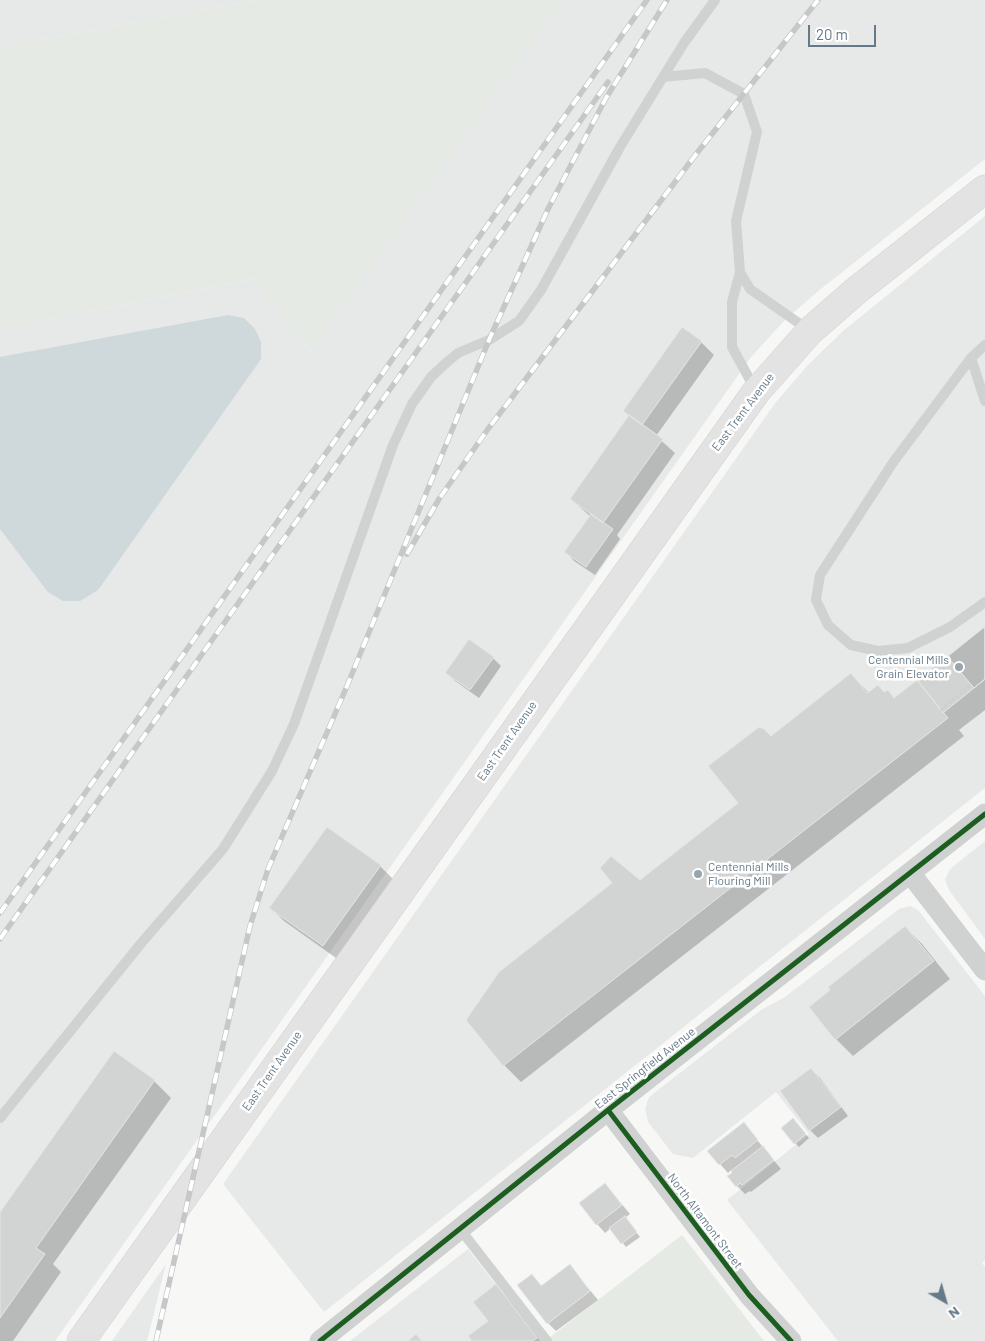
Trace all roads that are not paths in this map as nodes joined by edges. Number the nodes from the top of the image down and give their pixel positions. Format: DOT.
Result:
graph roads {
  1 [pos="715,0"];
  2 [pos="663,77"];
  3 [pos="985,189"];
  4 [pos="740,272"];
  5 [pos="810,331"];
  6 [pos="985,345"];
  7 [pos="971,358"];
  8 [pos="756,392"];
  9 [pos="985,401"];
  10 [pos="985,602"];
  11 [pos="985,814"];
  12 [pos="910,873"];
  13 [pos="985,970"];
  14 [pos="608,1110"];
  15 [pos="0,1118"];
  16 [pos="460,1229"];
  17 [pos="82,1341"];
  18 [pos="320,1341"];
  19 [pos="547,1341"];
  20 [pos="791,1341"];
  1 -- 2 [label="lane"];
  2 -- 4 [label="lane"];
  2 -- 15 [label="lane"];
  3 -- 5 [label="main road, East Trent Avenue"];
  4 -- 5 [label="lane"];
  4 -- 8 [label="lane"];
  5 -- 8 [label="main road, East Trent Avenue"];
  6 -- 7 [label="lane"];
  7 -- 9 [label="lane"];
  7 -- 10 [label="lane"];
  8 -- 17 [label="main road, East Trent Avenue"];
  11 -- 12 [label="street, East Springfield Avenue"];
  12 -- 13 [label="street"];
  12 -- 14 [label="street, East Springfield Avenue"];
  14 -- 16 [label="street, East Springfield Avenue"];
  14 -- 20 [label="street, North Altamont Street"];
  16 -- 18 [label="street, East Springfield Avenue"];
  16 -- 19 [label="lane"];
}
